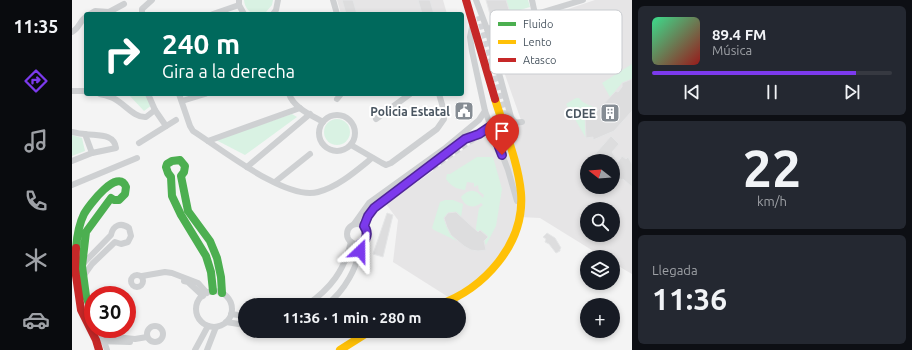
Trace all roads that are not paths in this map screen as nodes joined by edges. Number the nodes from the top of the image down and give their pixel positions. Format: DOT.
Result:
graph roads {
  1 [pos="152,0"];
  2 [pos="278,0"];
  3 [pos="333,0"];
  4 [pos="466,0"];
  5 [pos="532,0"];
  6 [pos="583,0"];
  7 [pos="477,1"];
  8 [pos="239,3"];
  9 [pos="124,4"];
  10 [pos="535,10"];
  11 [pos="549,10"];
  12 [pos="93,12"];
  13 [pos="109,12"];
  14 [pos="109,12"];
  15 [pos="142,12"];
  16 [pos="218,12"];
  17 [pos="274,12"];
  18 [pos="337,12"];
  19 [pos="479,16"];
  20 [pos="84,17"];
  21 [pos="473,24"];
  22 [pos="490,28"];
  23 [pos="486,29"];
  24 [pos="72,32"];
  25 [pos="490,43"];
  26 [pos="499,74"];
  27 [pos="72,91"];
  28 [pos="84,91"];
  29 [pos="112,96"];
  30 [pos="149,96"];
  31 [pos="180,96"];
  32 [pos="198,96"];
  33 [pos="290,96"];
  34 [pos="407,96"];
  35 [pos="440,96"];
  36 [pos="182,101"];
  37 [pos="300,108"];
  38 [pos="155,110"];
  39 [pos="485,110"];
  40 [pos="310,114"];
  41 [pos="376,119"];
  42 [pos="176,120"];
  43 [pos="323,122"];
  44 [pos="522,122"];
  45 [pos="166,126"];
  46 [pos="491,126"];
  47 [pos="72,132"];
  48 [pos="85,134"];
  49 [pos="208,140"];
  50 [pos="139,143"];
  51 [pos="352,144"];
  52 [pos="92,153"];
  53 [pos="310,154"];
  54 [pos="137,158"];
  55 [pos="372,158"];
  56 [pos="72,161"];
  57 [pos="246,167"];
  58 [pos="432,168"];
  59 [pos="275,182"];
  60 [pos="408,183"];
  61 [pos="72,185"];
  62 [pos="372,206"];
  63 [pos="520,212"];
  64 [pos="184,213"];
  65 [pos="354,224"];
  66 [pos="364,226"];
  67 [pos="83,232"];
  68 [pos="351,242"];
  69 [pos="360,244"];
  70 [pos="343,266"];
  71 [pos="78,267"];
  72 [pos="352,271"];
  73 [pos="142,278"];
  74 [pos="80,279"];
  75 [pos="84,290"];
  76 [pos="207,293"];
  77 [pos="222,293"];
  78 [pos="316,298"];
  79 [pos="334,298"];
  80 [pos="456,298"];
  81 [pos="231,314"];
  82 [pos="238,315"];
  83 [pos="226,322"];
  84 [pos="238,324"];
  85 [pos="208,326"];
  86 [pos="216,327"];
  87 [pos="359,338"];
  88 [pos="100,339"];
  89 [pos="148,339"];
  90 [pos="108,350"];
  91 [pos="195,350"];
  92 [pos="207,350"];
  93 [pos="340,350"];
  1 -- 15 [label="street"];
  2 -- 17 [label="street"];
  3 -- 18 [label="street"];
  4 -- 21 [label="main road"];
  5 -- 10 [label="street"];
  6 -- 11 [label="street"];
  7 -- 19 [label="street"];
  7 -- 23 [label="street"];
  8 -- 16 [label="street"];
  9 -- 13 [label="street"];
  12 -- 14 [label="street"];
  20 -- 24 [label="street"];
  21 -- 39 [label="street"];
  21 -- 63 [label="main road"];
  22 -- 23 [label="street"];
  23 -- 25 [label="street"];
  26 -- 44 [label="street"];
  27 -- 28 [label="street"];
  29 -- 38 [label="street"];
  30 -- 38 [label="street"];
  31 -- 36 [label="street"];
  32 -- 36 [label="street"];
  33 -- 37 [label="street"];
  34 -- 41 [label="street"];
  35 -- 55 [label="street"];
  36 -- 49 [label="street"];
  37 -- 40 [label="street"];
  37 -- 49 [label="street"];
  38 -- 45 [label="street"];
  39 -- 46 [label="street"];
  39 -- 62 [label="street"];
  40 -- 43 [label="street"];
  40 -- 57 [label="street"];
  42 -- 45 [label="street"];
  43 -- 51 [label="street"];
  43 -- 51 [label="street"];
  45 -- 50 [label="street"];
  46 -- 60 [label="street"];
  46 -- 63 [label="street"];
  47 -- 48 [label="street"];
  48 -- 52 [label="street"];
  48 -- 52 [label="street"];
  49 -- 57 [label="street"];
  51 -- 55 [label="street"];
  52 -- 56 [label="street"];
  53 -- 59 [label="street"];
  54 -- 61 [label="street"];
  55 -- 59 [label="street"];
  57 -- 59 [label="street"];
  58 -- 60 [label="street"];
  60 -- 62 [label="street"];
  62 -- 65 [label="street"];
  62 -- 66 [label="street"];
  63 -- 80 [label="main road"];
  64 -- 64 [label="main road"];
  64 -- 76 [label="main road"];
  64 -- 77 [label="main road"];
  65 -- 66 [label="street"];
  65 -- 68 [label="street"];
  66 -- 69 [label="street"];
  67 -- 67 [label="main road"];
  67 -- 71 [label="main road"];
  68 -- 69 [label="street"];
  68 -- 70 [label="street"];
  69 -- 72 [label="street"];
  70 -- 72 [label="street"];
  70 -- 78 [label="street"];
  71 -- 74 [label="main road"];
  71 -- 74 [label="street"];
  72 -- 79 [label="street"];
  73 -- 76 [label="street"];
  74 -- 75 [label="main road"];
  74 -- 88 [label="main road"];
  76 -- 77 [label="street"];
  76 -- 85 [label="street"];
  77 -- 81 [label="street"];
  81 -- 82 [label="street"];
  81 -- 83 [label="street"];
  83 -- 84 [label="street"];
  83 -- 86 [label="street"];
  85 -- 86 [label="street"];
  85 -- 91 [label="street"];
  86 -- 92 [label="street"];
  87 -- 93 [label="main road"];
  88 -- 89 [label="street"];
  88 -- 90 [label="street"];
}
